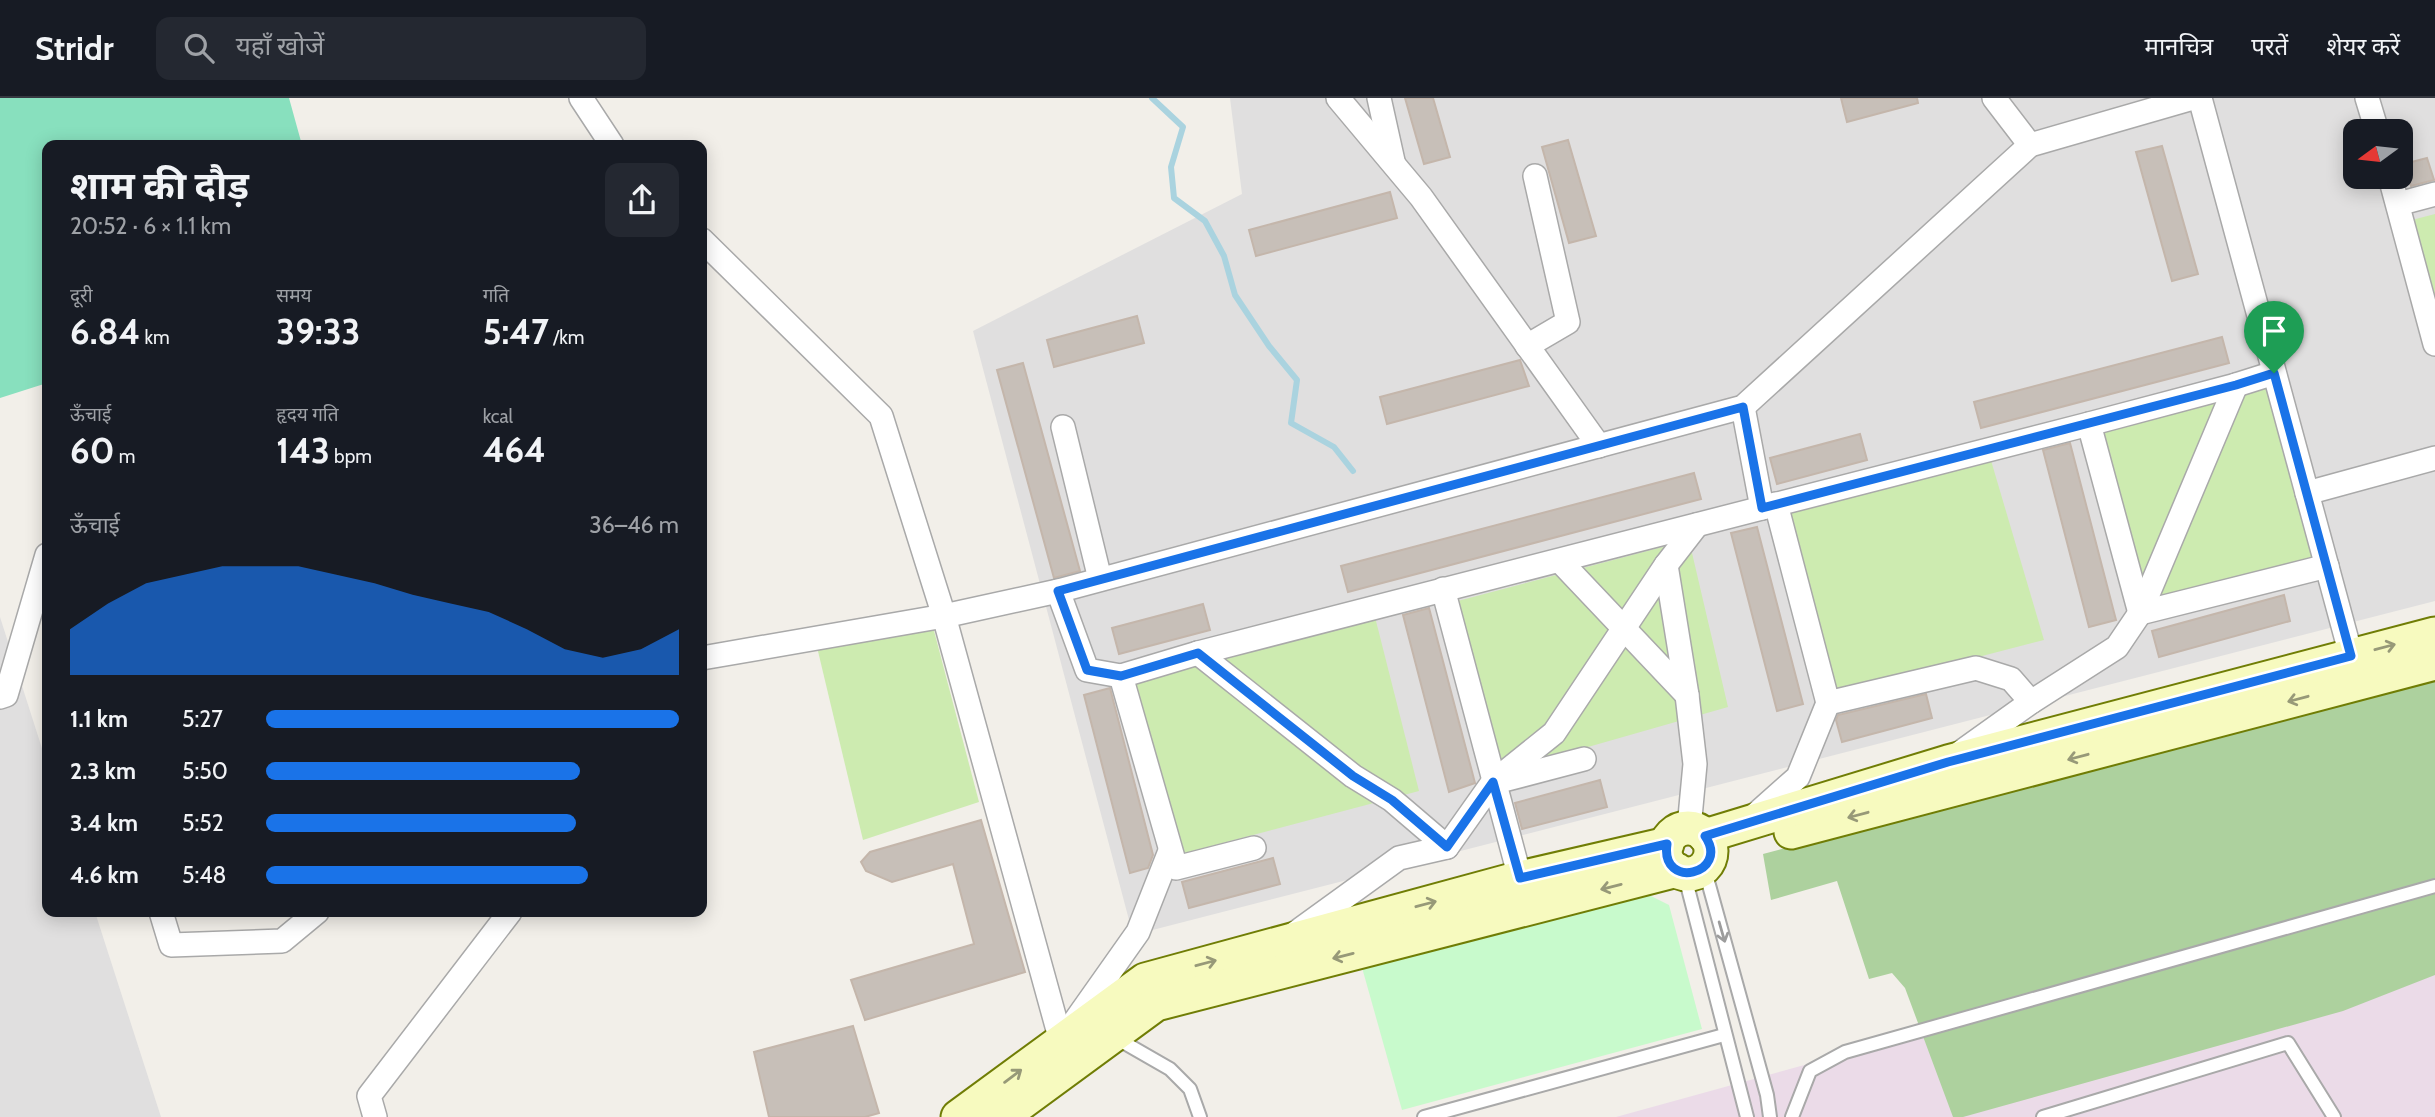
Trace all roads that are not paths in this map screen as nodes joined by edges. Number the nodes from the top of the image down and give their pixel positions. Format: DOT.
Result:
graph roads {
  1 [pos="581,98"];
  2 [pos="1338,98"];
  3 [pos="1379,98"];
  4 [pos="1994,98"];
  5 [pos="2193,98"];
  6 [pos="2200,98"];
  7 [pos="2367,98"];
  8 [pos="2373,119"];
  9 [pos="609,140"];
  10 [pos="2030,145"];
  11 [pos="1393,164"];
  12 [pos="1535,176"];
  13 [pos="2394,189"];
  14 [pos="2435,194"];
  15 [pos="2398,204"];
  16 [pos="707,245"];
  17 [pos="2435,344"];
  18 [pos="1527,346"];
  19 [pos="2274,373"];
  20 [pos="2236,385"];
  21 [pos="1743,407"];
  22 [pos="2089,424"];
  23 [pos="1063,427"];
  24 [pos="1599,446"];
  25 [pos="2435,458"];
  26 [pos="2307,493"];
  27 [pos="1769,506"];
  28 [pos="1697,525"];
  29 [pos="1560,561"];
  30 [pos="1666,565"];
  31 [pos="2327,566"];
  32 [pos="42,572"];
  33 [pos="1100,579"];
  34 [pos="1443,589"];
  35 [pos="1058,591"];
  36 [pos="2140,613"];
  37 [pos="944,616"];
  38 [pos="1625,627"];
  39 [pos="2435,634"];
  40 [pos="1198,653"];
  41 [pos="707,657"];
  42 [pos="2435,663"];
  43 [pos="2355,670"];
  44 [pos="1121,676"];
  45 [pos="1687,695"];
  46 [pos="0,697"];
  47 [pos="2031,702"];
  48 [pos="1828,703"];
  49 [pos="1584,760"];
  50 [pos="1948,762"];
  51 [pos="1493,782"];
  52 [pos="1747,823"];
  53 [pos="1447,847"];
  54 [pos="1254,848"];
  55 [pos="1170,851"];
  56 [pos="1691,853"];
  57 [pos="1520,878"];
  58 [pos="2435,886"];
  59 [pos="1491,902"];
  60 [pos="163,917"];
  61 [pos="311,917"];
  62 [pos="506,917"];
  63 [pos="1280,944"];
  64 [pos="1724,1035"];
  65 [pos="1112,1036"];
  66 [pos="1071,1050"];
  67 [pos="375,1117"];
  68 [pos="958,1117"];
  69 [pos="1002,1117"];
  70 [pos="1200,1117"];
  71 [pos="1424,1117"];
  72 [pos="1747,1117"];
  73 [pos="1770,1117"];
  74 [pos="1792,1117"];
  75 [pos="2043,1117"];
  76 [pos="2334,1117"];
  1 -- 9 [label="street"];
  2 -- 11 [label="street"];
  3 -- 11 [label="street"];
  4 -- 10 [label="street"];
  5 -- 10 [label="street"];
  6 -- 19 [label="street"];
  7 -- 8 [label="street"];
  10 -- 21 [label="street"];
  11 -- 18 [label="street"];
  12 -- 18 [label="street"];
  13 -- 15 [label="street"];
  14 -- 15 [label="street"];
  15 -- 17 [label="street"];
  16 -- 37 [label="street"];
  18 -- 24 [label="street"];
  19 -- 20 [label="street"];
  19 -- 26 [label="street"];
  20 -- 22 [label="street"];
  20 -- 36 [label="street"];
  21 -- 24 [label="street"];
  21 -- 27 [label="street"];
  22 -- 27 [label="street"];
  22 -- 36 [label="street"];
  23 -- 33 [label="street"];
  24 -- 33 [label="street"];
  25 -- 26 [label="street"];
  26 -- 31 [label="street"];
  27 -- 28 [label="street"];
  27 -- 48 [label="street"];
  28 -- 29 [label="street"];
  28 -- 30 [label="street"];
  29 -- 34 [label="street"];
  29 -- 38 [label="street"];
  30 -- 38 [label="street"];
  30 -- 45 [label="street"];
  31 -- 36 [label="street"];
  31 -- 43 [label="street"];
  32 -- 46 [label="street"];
  33 -- 35 [label="street"];
  34 -- 40 [label="street"];
  34 -- 51 [label="street"];
  35 -- 37 [label="street"];
  35 -- 44 [label="street"];
  36 -- 47 [label="street"];
  37 -- 41 [label="street"];
  37 -- 66 [label="street"];
  38 -- 45 [label="street"];
  38 -- 51 [label="street"];
  43 -- 39 [label="street, one-way"];
  40 -- 44 [label="street"];
  40 -- 53 [label="street"];
  42 -- 43 [label="street"];
  43 -- 50 [label="street"];
  43 -- 56 [label="street, one-way"];
  44 -- 55 [label="street"];
  45 -- 56 [label="street"];
  47 -- 48 [label="street"];
  47 -- 50 [label="street"];
  48 -- 52 [label="street"];
  49 -- 51 [label="street"];
  50 -- 52 [label="street"];
  51 -- 53 [label="street"];
  51 -- 57 [label="street"];
  52 -- 56 [label="street"];
  53 -- 63 [label="street"];
  54 -- 55 [label="street"];
  55 -- 66 [label="street"];
  56 -- 57 [label="street"];
  56 -- 59 [label="street, one-way"];
  56 -- 64 [label="lane"];
  56 -- 73 [label="lane, one-way"];
  57 -- 59 [label="street"];
  58 -- 74 [label="lane"];
  63 -- 59 [label="street, one-way"];
  59 -- 65 [label="street, one-way"];
  60 -- 61 [label="street"];
  62 -- 67 [label="street"];
  66 -- 63 [label="street, one-way"];
  64 -- 71 [label="lane"];
  64 -- 72 [label="lane"];
  65 -- 66 [label="street"];
  65 -- 70 [label="lane"];
  68 -- 66 [label="street, one-way"];
  66 -- 69 [label="street"];
  75 -- 76 [label="lane"];
}
